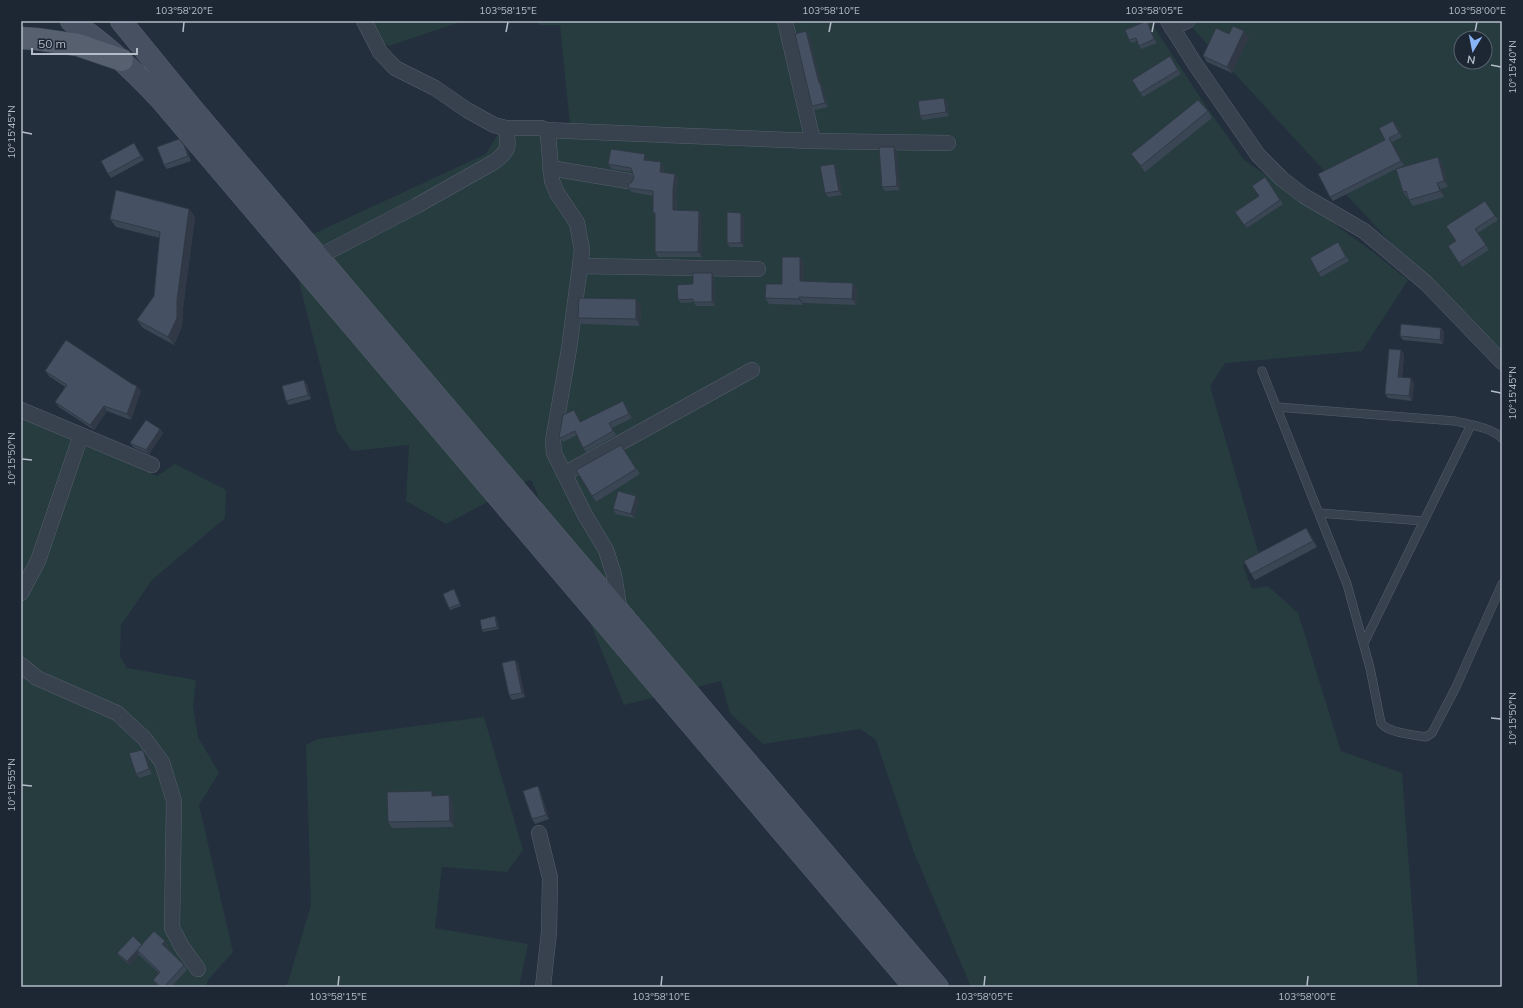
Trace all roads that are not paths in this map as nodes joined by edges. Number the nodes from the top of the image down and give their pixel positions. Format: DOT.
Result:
graph roads {
  1 [pos="71,21"];
  2 [pos="121,21"];
  3 [pos="364,21"];
  4 [pos="785,21"];
  5 [pos="1187,21"];
  6 [pos="1170,24"];
  7 [pos="21,38"];
  8 [pos="122,60"];
  9 [pos="506,128"];
  10 [pos="545,130"];
  11 [pos="812,140"];
  12 [pos="948,143"];
  13 [pos="550,168"];
  14 [pos="628,181"];
  15 [pos="318,257"];
  16 [pos="580,266"];
  17 [pos="758,270"];
  18 [pos="1502,362"];
  19 [pos="752,370"];
  20 [pos="1262,371"];
  21 [pos="1276,407"];
  22 [pos="21,410"];
  23 [pos="1472,425"];
  24 [pos="81,435"];
  25 [pos="1502,438"];
  26 [pos="152,465"];
  27 [pos="564,474"];
  28 [pos="1319,514"];
  29 [pos="1424,521"];
  30 [pos="1502,584"];
  31 [pos="21,593"];
  32 [pos="620,613"];
  33 [pos="1364,643"];
  34 [pos="21,665"];
  35 [pos="539,832"];
  36 [pos="198,969"];
  37 [pos="543,987"];
  38 [pos="914,987"];
  39 [pos="938,987"];
  1 -- 8 [label="main road"];
  2 -- 15 [label="main road"];
  3 -- 9 [label="street"];
  4 -- 11 [label="street"];
  5 -- 6 [label="street"];
  6 -- 18 [label="street"];
  7 -- 8 [label="main road"];
  8 -- 38 [label="main road"];
  9 -- 10 [label="street"];
  9 -- 15 [label="street"];
  10 -- 11 [label="street"];
  10 -- 13 [label="street"];
  11 -- 12 [label="street"];
  13 -- 14 [label="street"];
  13 -- 16 [label="street"];
  15 -- 32 [label="main road"];
  16 -- 17 [label="street"];
  16 -- 27 [label="street"];
  19 -- 27 [label="street"];
  20 -- 21 [label="lane"];
  21 -- 23 [label="lane"];
  21 -- 28 [label="lane"];
  22 -- 24 [label="street"];
  23 -- 25 [label="lane"];
  23 -- 29 [label="lane"];
  24 -- 26 [label="street"];
  24 -- 31 [label="street"];
  27 -- 32 [label="street"];
  28 -- 29 [label="lane"];
  28 -- 33 [label="lane"];
  29 -- 33 [label="lane"];
  30 -- 33 [label="lane"];
  32 -- 39 [label="main road"];
  34 -- 36 [label="street"];
  35 -- 37 [label="street"];
}
